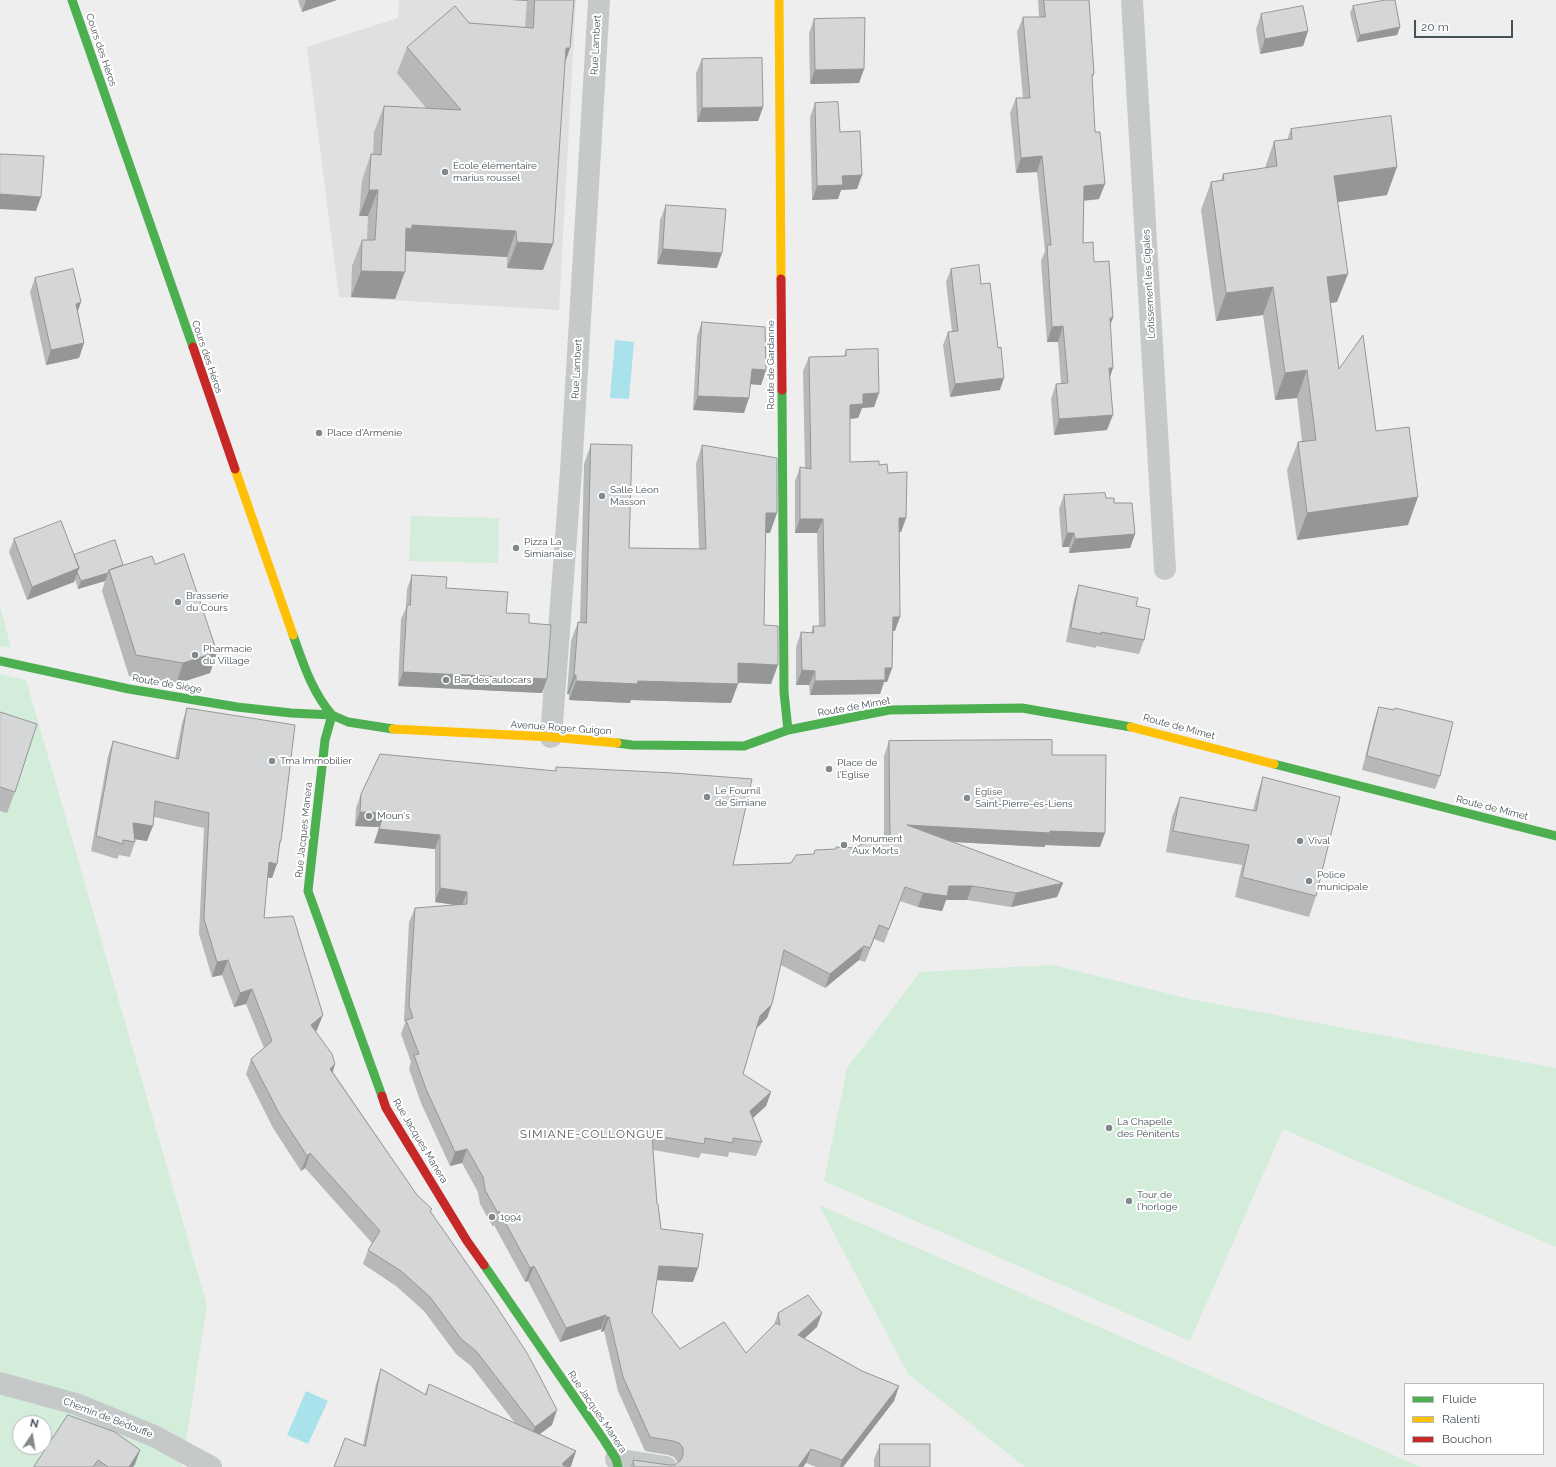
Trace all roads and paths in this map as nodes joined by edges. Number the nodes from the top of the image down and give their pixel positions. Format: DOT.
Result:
graph roads {
  1 [pos="72,0"];
  2 [pos="598,0"];
  3 [pos="779,0"];
  4 [pos="1132,0"];
  5 [pos="1165,569"];
  6 [pos="0,661"];
  7 [pos="332,715"];
  8 [pos="788,730"];
  9 [pos="551,737"];
  10 [pos="1556,836"];
  11 [pos="0,1383"];
  12 [pos="617,1463"];
  13 [pos="211,1467"];
  14 [pos="666,1467"];
  1 -- 7 [label="main road, Cours des Héros"];
  2 -- 9 [label="street, Rue Lambert"];
  3 -- 8 [label="main road, Route de Gardanne"];
  4 -- 5 [label="street, Lotissement les Cigales"];
  6 -- 7 [label="main road, Route de Siège"];
  7 -- 9 [label="main road, Avenue Roger Guigon"];
  7 -- 12 [label="main road, Rue Jacques Manera"];
  8 -- 9 [label="main road, Avenue Roger Guigon"];
  8 -- 10 [label="main road, Route de Mimet"];
  11 -- 13 [label="street, Chemin de Bédouffe"];
  12 -- 14 [label="street"];
}
